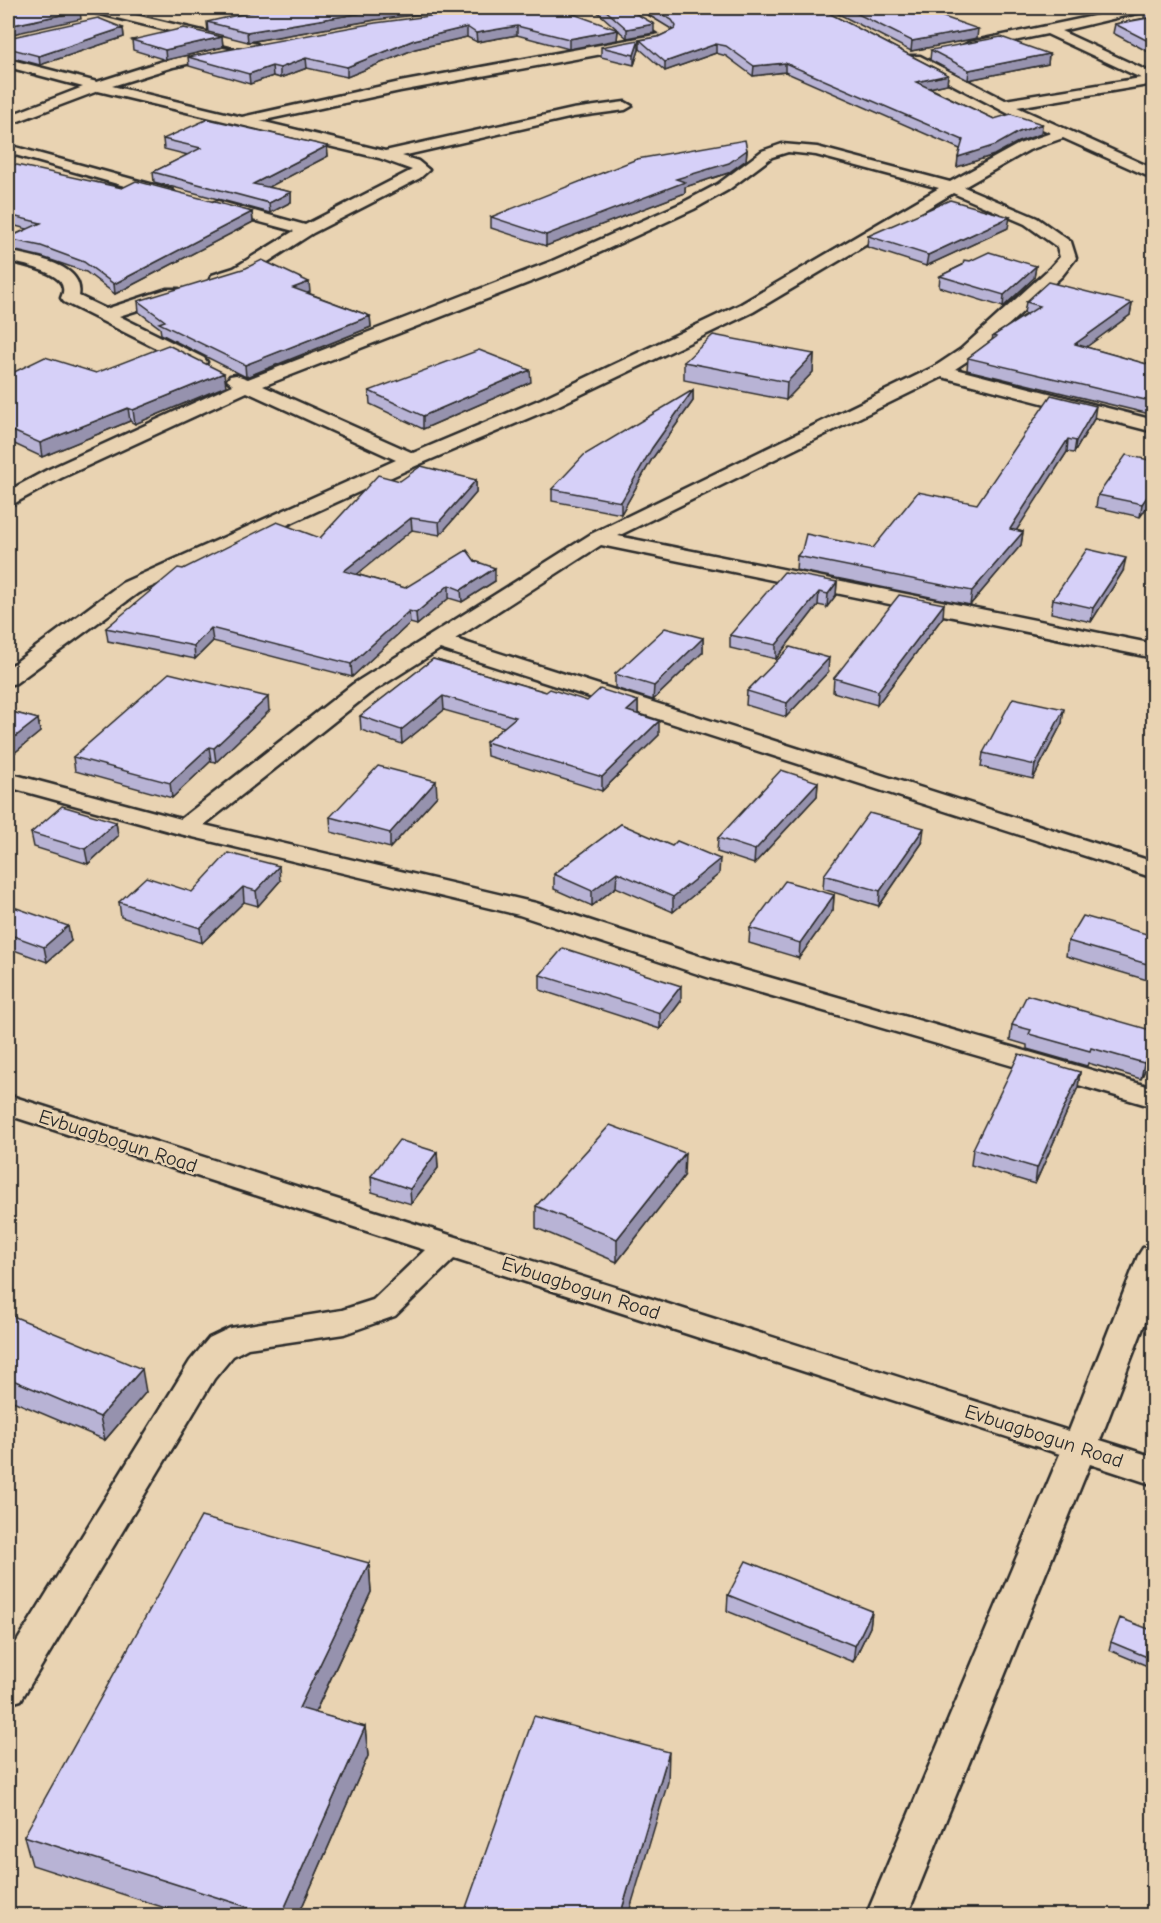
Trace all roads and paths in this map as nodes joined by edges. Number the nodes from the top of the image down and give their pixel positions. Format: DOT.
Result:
graph roads {
  1 [pos="92,8"];
  2 [pos="625,8"];
  3 [pos="1079,8"];
  4 [pos="1148,8"];
  5 [pos="156,9"];
  6 [pos="124,15"];
  7 [pos="1100,17"];
  8 [pos="89,23"];
  9 [pos="1051,31"];
  10 [pos="957,48"];
  11 [pos="934,53"];
  12 [pos="8,63"];
  13 [pos="1154,80"];
  14 [pos="95,86"];
  15 [pos="1003,105"];
  16 [pos="625,106"];
  17 [pos="8,121"];
  18 [pos="242,121"];
  19 [pos="1064,133"];
  20 [pos="8,149"];
  21 [pos="384,155"];
  22 [pos="1154,175"];
  23 [pos="951,187"];
  24 [pos="180,196"];
  25 [pos="203,202"];
  26 [pos="307,230"];
  27 [pos="8,256"];
  28 [pos="206,282"];
  29 [pos="184,290"];
  30 [pos="105,315"];
  31 [pos="940,371"];
  32 [pos="246,386"];
  33 [pos="1154,426"];
  34 [pos="412,460"];
  35 [pos="8,499"];
  36 [pos="598,538"];
  37 [pos="435,640"];
  38 [pos="1154,651"];
  39 [pos="8,678"];
  40 [pos="8,780"];
  41 [pos="185,828"];
  42 [pos="1154,870"];
  43 [pos="1154,1098"];
  44 [pos="8,1106"];
  45 [pos="448,1246"];
  46 [pos="1154,1256"];
  47 [pos="1080,1447"];
  48 [pos="1154,1471"];
  49 [pos="8,1688"];
  50 [pos="886,1916"];
  1 -- 6 [label="street"];
  2 -- 18 [label="street"];
  3 -- 7 [label="street"];
  4 -- 7 [label="street"];
  5 -- 6 [label="street"];
  6 -- 8 [label="street"];
  6 -- 14 [label="street"];
  7 -- 9 [label="street"];
  9 -- 10 [label="street"];
  9 -- 13 [label="street"];
  11 -- 15 [label="street"];
  12 -- 14 [label="street"];
  13 -- 15 [label="street"];
  14 -- 17 [label="street"];
  14 -- 18 [label="street"];
  15 -- 19 [label="street"];
  16 -- 21 [label="street"];
  18 -- 21 [label="street"];
  19 -- 22 [label="street"];
  19 -- 23 [label="street"];
  20 -- 24 [label="street"];
  21 -- 26 [label="street"];
  23 -- 31 [label="street"];
  23 -- 32 [label="street"];
  23 -- 34 [label="street"];
  25 -- 26 [label="street"];
  26 -- 28 [label="street"];
  27 -- 30 [label="street"];
  29 -- 30 [label="street"];
  30 -- 32 [label="street"];
  31 -- 33 [label="street"];
  31 -- 36 [label="street"];
  32 -- 34 [label="street"];
  32 -- 35 [label="street"];
  34 -- 39 [label="street"];
  36 -- 37 [label="street"];
  36 -- 38 [label="street"];
  37 -- 41 [label="street"];
  37 -- 42 [label="street"];
  40 -- 41 [label="street"];
  41 -- 43 [label="street"];
  44 -- 45 [label="street, Evbuagbogun Road"];
  45 -- 47 [label="street, Evbuagbogun Road"];
  45 -- 49 [label="street"];
  46 -- 47 [label="street"];
  47 -- 48 [label="street, Evbuagbogun Road"];
  47 -- 50 [label="street"];
}
